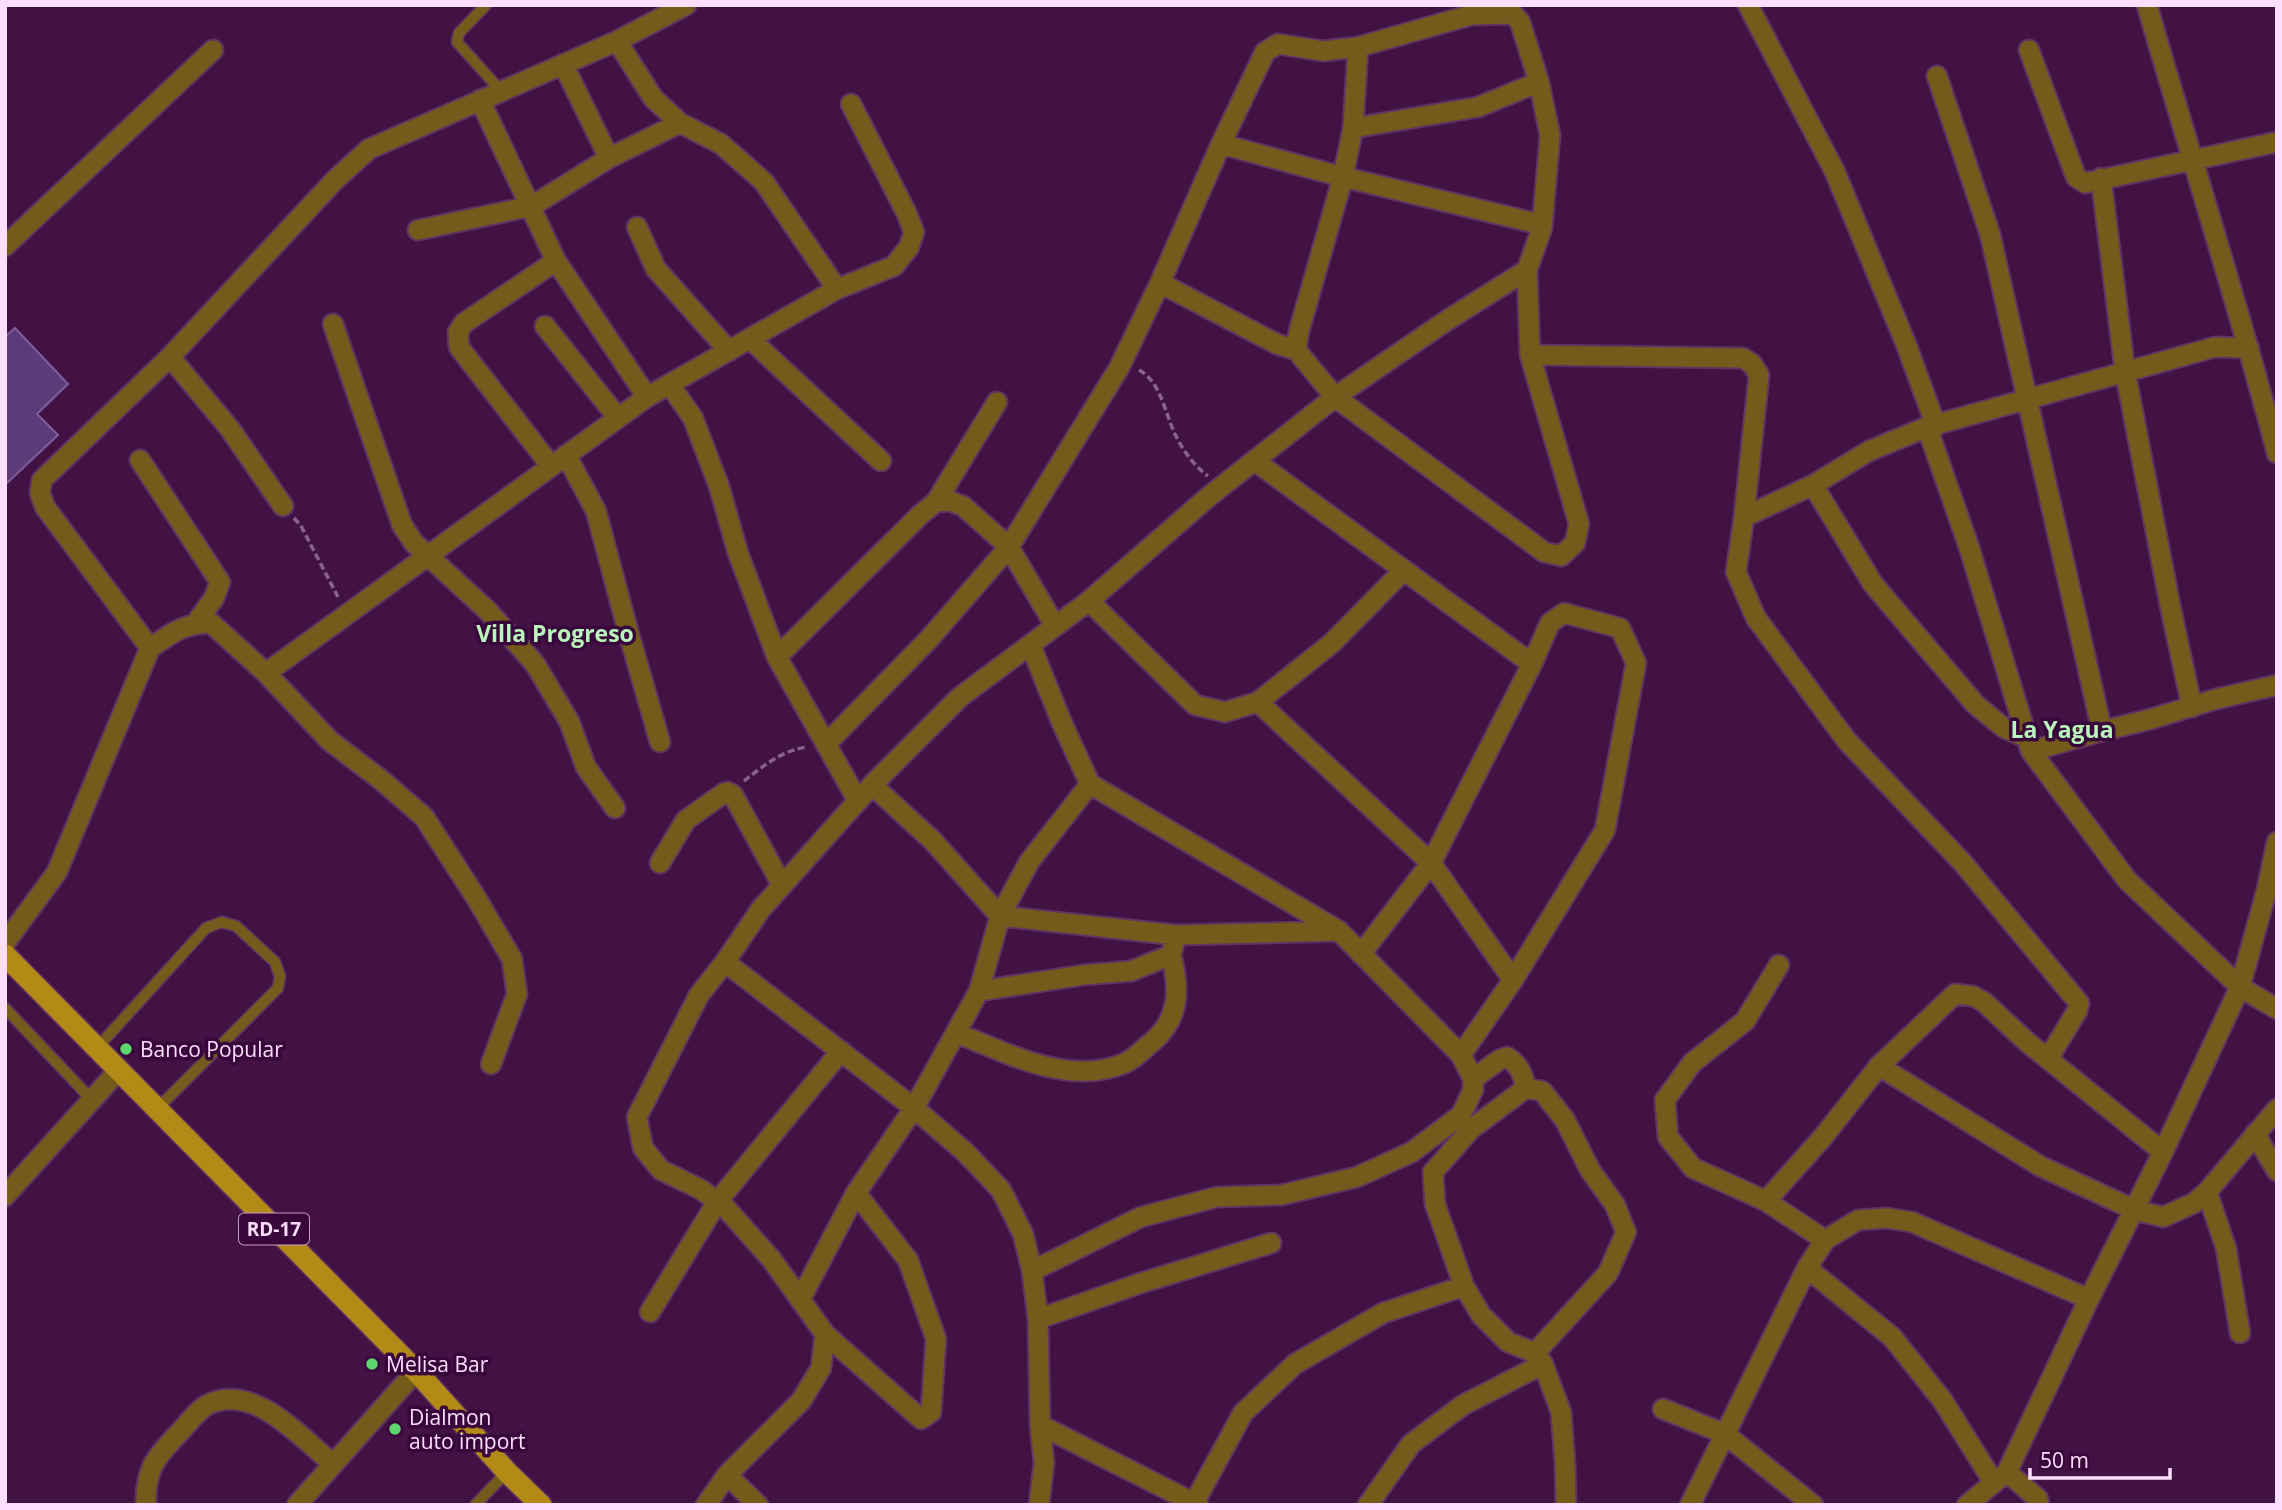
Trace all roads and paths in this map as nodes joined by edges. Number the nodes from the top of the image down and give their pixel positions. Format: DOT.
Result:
graph roads {
  1 [pos="486,5"];
  2 [pos="686,5"];
  3 [pos="1748,5"];
  4 [pos="2147,5"];
  5 [pos="617,41"];
  6 [pos="1358,47"];
  7 [pos="213,50"];
  8 [pos="2029,50"];
  9 [pos="563,64"];
  10 [pos="1937,76"];
  11 [pos="1539,82"];
  12 [pos="501,91"];
  13 [pos="480,100"];
  14 [pos="851,104"];
  15 [pos="680,123"];
  16 [pos="1353,128"];
  17 [pos="2277,142"];
  18 [pos="1221,144"];
  19 [pos="609,158"];
  20 [pos="2191,159"];
  21 [pos="1343,177"];
  22 [pos="2101,178"];
  23 [pos="532,206"];
  24 [pos="637,227"];
  25 [pos="1542,228"];
  26 [pos="418,230"];
  27 [pos="5,246"];
  28 [pos="556,261"];
  29 [pos="1527,270"];
  30 [pos="1160,283"];
  31 [pos="836,289"];
  32 [pos="333,324"];
  33 [pos="545,326"];
  34 [pos="750,339"];
  35 [pos="2249,348"];
  36 [pos="1296,350"];
  37 [pos="729,351"];
  38 [pos="1530,355"];
  39 [pos="170,357"];
  40 [pos="1119,368"];
  41 [pos="2124,371"];
  42 [pos="670,385"];
  43 [pos="647,397"];
  44 [pos="1335,397"];
  45 [pos="2028,399"];
  46 [pos="998,402"];
  47 [pos="618,418"];
  48 [pos="1931,427"];
  49 [pos="2277,453"];
  50 [pos="140,460"];
  51 [pos="558,461"];
  52 [pos="881,461"];
  53 [pos="1255,461"];
  54 [pos="1226,483"];
  55 [pos="1813,485"];
  56 [pos="936,502"];
  57 [pos="284,506"];
  58 [pos="1744,517"];
  59 [pos="1009,547"];
  60 [pos="427,556"];
  61 [pos="1404,570"];
  62 [pos="1089,601"];
  63 [pos="347,615"];
  64 [pos="196,623"];
  65 [pos="1055,626"];
  66 [pos="1031,646"];
  67 [pos="150,648"];
  68 [pos="777,657"];
  69 [pos="1532,664"];
  70 [pos="266,673"];
  71 [pos="2277,685"];
  72 [pos="1258,702"];
  73 [pos="2192,707"];
  74 [pos="2102,731"];
  75 [pos="660,742"];
  76 [pos="826,744"];
  77 [pos="2029,745"];
  78 [pos="1090,784"];
  79 [pos="872,785"];
  80 [pos="728,792"];
  81 [pos="858,801"];
  82 [pos="615,808"];
  83 [pos="2277,842"];
  84 [pos="660,863"];
  85 [pos="1431,863"];
  86 [pos="782,885"];
  87 [pos="1000,916"];
  88 [pos="1339,931"];
  89 [pos="1176,935"];
  90 [pos="5,943"];
  91 [pos="1361,954"];
  92 [pos="5,955"];
  93 [pos="1171,955"];
  94 [pos="725,962"];
  95 [pos="1779,965"];
  96 [pos="1513,980"];
  97 [pos="2240,987"];
  98 [pos="979,991"];
  99 [pos="5,1009"];
  100 [pos="2277,1009"];
  101 [pos="956,1033"];
  102 [pos="96,1049"];
  103 [pos="841,1051"];
  104 [pos="1461,1055"];
  105 [pos="2048,1059"];
  106 [pos="491,1064"];
  107 [pos="1879,1066"];
  108 [pos="118,1071"];
  109 [pos="1473,1079"];
  110 [pos="1526,1088"];
  111 [pos="92,1100"];
  112 [pos="915,1108"];
  113 [pos="2277,1109"];
  114 [pos="156,1110"];
  115 [pos="2255,1134"];
  116 [pos="2164,1152"];
  117 [pos="2277,1171"];
  118 [pos="2207,1192"];
  119 [pos="856,1194"];
  120 [pos="5,1196"];
  121 [pos="1766,1201"];
  122 [pos="718,1202"];
  123 [pos="2135,1210"];
  124 [pos="1825,1240"];
  125 [pos="1271,1243"];
  126 [pos="1807,1268"];
  127 [pos="1032,1271"];
  128 [pos="1464,1286"];
  129 [pos="801,1298"];
  130 [pos="2089,1299"];
  131 [pos="650,1312"];
  132 [pos="1038,1320"];
  133 [pos="2239,1333"];
  134 [pos="825,1334"];
  135 [pos="1539,1358"];
  136 [pos="416,1371"];
  137 [pos="1663,1409"];
  138 [pos="1040,1425"];
  139 [pos="1725,1434"];
  140 [pos="333,1464"];
  141 [pos="507,1472"];
  142 [pos="727,1475"];
  143 [pos="2001,1478"];
  144 [pos="1195,1504"];
  145 [pos="146,1505"];
  146 [pos="297,1505"];
  147 [pos="475,1505"];
  148 [pos="541,1505"];
  149 [pos="706,1505"];
  150 [pos="758,1505"];
  151 [pos="1039,1505"];
  152 [pos="1368,1505"];
  153 [pos="1566,1505"];
  154 [pos="1690,1505"];
  155 [pos="1813,1505"];
  156 [pos="1967,1505"];
  157 [pos="2039,1505"];
  1 -- 12 [label="lane"];
  2 -- 5 [label="street"];
  3 -- 48 [label="street"];
  4 -- 20 [label="street"];
  5 -- 9 [label="street"];
  5 -- 15 [label="street"];
  6 -- 11 [label="street"];
  6 -- 16 [label="street"];
  6 -- 18 [label="street"];
  7 -- 27 [label="street"];
  8 -- 22 [label="street"];
  9 -- 12 [label="street"];
  9 -- 19 [label="street"];
  10 -- 45 [label="street"];
  11 -- 16 [label="street"];
  11 -- 25 [label="street"];
  12 -- 13 [label="street"];
  13 -- 23 [label="street"];
  13 -- 39 [label="street"];
  14 -- 31 [label="street"];
  15 -- 19 [label="street"];
  15 -- 31 [label="street"];
  16 -- 21 [label="street"];
  17 -- 20 [label="street"];
  18 -- 21 [label="street"];
  18 -- 30 [label="street"];
  19 -- 23 [label="street"];
  20 -- 22 [label="street"];
  20 -- 35 [label="street"];
  21 -- 25 [label="street"];
  21 -- 36 [label="street"];
  22 -- 41 [label="street"];
  23 -- 26 [label="street"];
  23 -- 28 [label="street"];
  24 -- 37 [label="street"];
  25 -- 29 [label="street"];
  28 -- 43 [label="street"];
  28 -- 51 [label="street"];
  29 -- 38 [label="street"];
  29 -- 44 [label="street"];
  30 -- 36 [label="street"];
  30 -- 40 [label="street"];
  31 -- 34 [label="street"];
  32 -- 60 [label="street"];
  33 -- 47 [label="street"];
  34 -- 37 [label="street"];
  34 -- 52 [label="street"];
  35 -- 41 [label="street"];
  35 -- 49 [label="street"];
  36 -- 44 [label="street"];
  37 -- 42 [label="street"];
  38 -- 44 [label="street"];
  38 -- 58 [label="street"];
  39 -- 57 [label="street"];
  39 -- 67 [label="street"];
  40 -- 54 [label="path"];
  40 -- 59 [label="street"];
  41 -- 45 [label="street"];
  41 -- 73 [label="street"];
  42 -- 43 [label="street"];
  42 -- 68 [label="street"];
  43 -- 47 [label="street"];
  44 -- 53 [label="street"];
  45 -- 48 [label="street"];
  45 -- 74 [label="street"];
  46 -- 56 [label="street"];
  47 -- 51 [label="street"];
  48 -- 55 [label="street"];
  48 -- 77 [label="street"];
  50 -- 64 [label="street"];
  51 -- 60 [label="street"];
  51 -- 75 [label="street"];
  53 -- 54 [label="street"];
  53 -- 61 [label="street"];
  54 -- 62 [label="street"];
  55 -- 58 [label="street"];
  55 -- 77 [label="street"];
  56 -- 59 [label="street"];
  56 -- 68 [label="street"];
  57 -- 63 [label="path"];
  58 -- 105 [label="street"];
  59 -- 65 [label="street"];
  59 -- 76 [label="street"];
  60 -- 63 [label="street"];
  60 -- 82 [label="street"];
  61 -- 69 [label="street"];
  61 -- 72 [label="street"];
  62 -- 65 [label="street"];
  62 -- 72 [label="street"];
  63 -- 70 [label="street"];
  64 -- 67 [label="street"];
  64 -- 70 [label="street"];
  65 -- 66 [label="street"];
  66 -- 78 [label="street"];
  66 -- 79 [label="street"];
  67 -- 90 [label="street"];
  68 -- 76 [label="street"];
  69 -- 85 [label="street"];
  69 -- 96 [label="street"];
  70 -- 106 [label="street"];
  71 -- 73 [label="street"];
  72 -- 85 [label="street"];
  73 -- 74 [label="street"];
  74 -- 77 [label="street"];
  76 -- 80 [label="path"];
  76 -- 81 [label="street"];
  77 -- 97 [label="street"];
  78 -- 87 [label="street"];
  78 -- 88 [label="street"];
  79 -- 81 [label="street"];
  79 -- 87 [label="street"];
  80 -- 84 [label="street"];
  80 -- 86 [label="street"];
  81 -- 86 [label="street"];
  83 -- 97 [label="street"];
  85 -- 91 [label="street"];
  85 -- 96 [label="street"];
  86 -- 94 [label="street"];
  87 -- 89 [label="street"];
  87 -- 98 [label="street"];
  88 -- 89 [label="street"];
  88 -- 91 [label="street"];
  89 -- 93 [label="street"];
  91 -- 104 [label="street"];
  92 -- 102 [label="main road, RD-17"];
  93 -- 98 [label="street"];
  93 -- 101 [label="street"];
  94 -- 103 [label="street"];
  94 -- 122 [label="street"];
  95 -- 121 [label="street"];
  96 -- 104 [label="street"];
  97 -- 100 [label="street"];
  97 -- 116 [label="street"];
  98 -- 101 [label="street"];
  99 -- 111 [label="lane"];
  101 -- 112 [label="street"];
  102 -- 108 [label="main road, RD-17"];
  102 -- 114 [label="lane"];
  103 -- 112 [label="street"];
  103 -- 122 [label="street"];
  104 -- 109 [label="street"];
  105 -- 107 [label="street"];
  105 -- 116 [label="street"];
  107 -- 121 [label="street"];
  107 -- 123 [label="street"];
  108 -- 111 [label="street"];
  108 -- 114 [label="main road, RD-17"];
  109 -- 110 [label="street"];
  109 -- 127 [label="street"];
  110 -- 128 [label="street"];
  110 -- 135 [label="street"];
  111 -- 120 [label="street"];
  112 -- 119 [label="street"];
  112 -- 127 [label="street"];
  113 -- 115 [label="street"];
  114 -- 136 [label="main road, RD-17"];
  115 -- 117 [label="street"];
  115 -- 118 [label="street"];
  116 -- 123 [label="street"];
  118 -- 123 [label="street"];
  118 -- 133 [label="street"];
  119 -- 129 [label="street"];
  119 -- 134 [label="street"];
  121 -- 124 [label="street"];
  122 -- 129 [label="street"];
  122 -- 131 [label="street"];
  123 -- 130 [label="street"];
  124 -- 126 [label="street"];
  124 -- 130 [label="street"];
  125 -- 132 [label="street"];
  126 -- 139 [label="street"];
  126 -- 143 [label="street"];
  127 -- 132 [label="street"];
  128 -- 135 [label="street"];
  128 -- 144 [label="street"];
  129 -- 134 [label="street"];
  130 -- 143 [label="street"];
  132 -- 138 [label="street"];
  134 -- 142 [label="street"];
  135 -- 152 [label="street"];
  135 -- 153 [label="street"];
  136 -- 140 [label="street"];
  136 -- 141 [label="main road, RD-17"];
  137 -- 139 [label="street"];
  138 -- 144 [label="street"];
  138 -- 151 [label="street"];
  139 -- 154 [label="street"];
  139 -- 155 [label="street"];
  140 -- 145 [label="street"];
  140 -- 146 [label="street"];
  141 -- 147 [label="lane"];
  141 -- 148 [label="main road, RD-17"];
  142 -- 149 [label="street"];
  142 -- 150 [label="street"];
  143 -- 156 [label="street"];
  143 -- 157 [label="street"];
}
